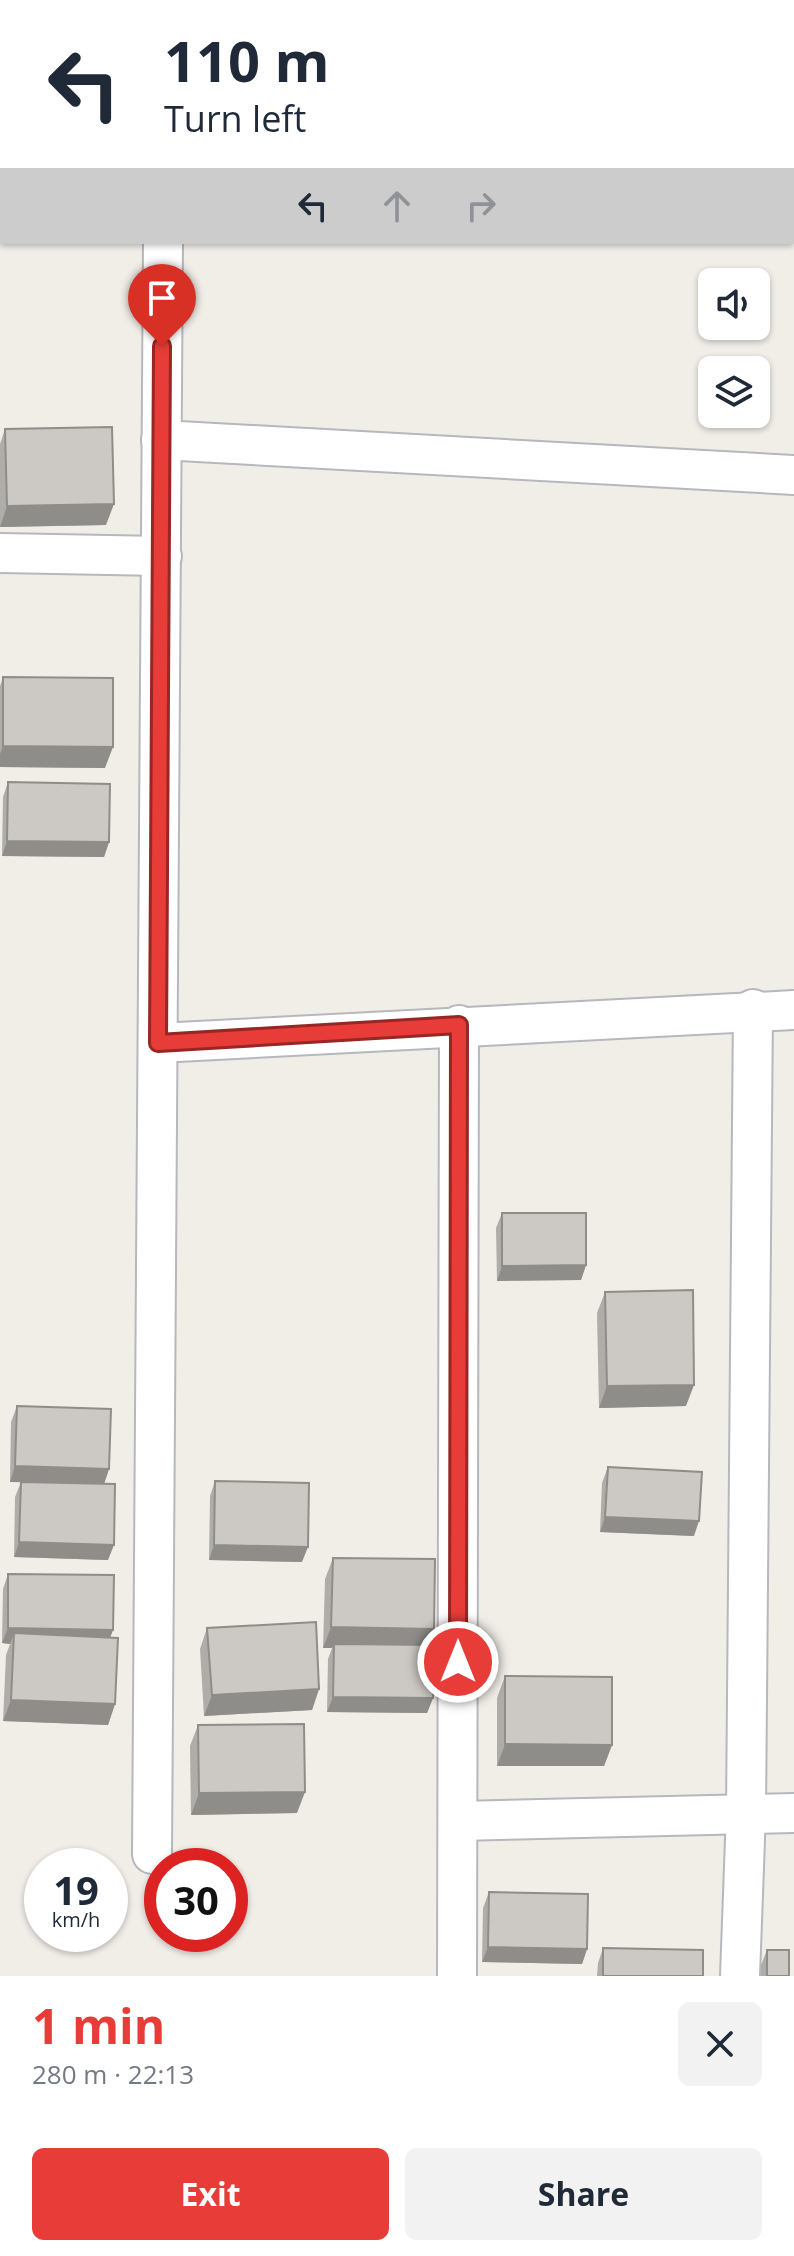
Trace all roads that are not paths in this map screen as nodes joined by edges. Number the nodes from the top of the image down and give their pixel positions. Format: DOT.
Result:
graph roads {
  1 [pos="163,244"];
  2 [pos="161,440"];
  3 [pos="794,475"];
  4 [pos="0,553"];
  5 [pos="162,556"];
  6 [pos="753,1009"];
  7 [pos="794,1010"];
  8 [pos="459,1025"];
  9 [pos="158,1043"];
  10 [pos="746,1812"];
  11 [pos="794,1813"];
  12 [pos="458,1821"];
  13 [pos="152,1848"];
  14 [pos="457,1976"];
  15 [pos="740,1976"];
  1 -- 2 [label="street"];
  2 -- 3 [label="street"];
  2 -- 5 [label="street"];
  4 -- 5 [label="street"];
  5 -- 9 [label="street"];
  6 -- 7 [label="street"];
  6 -- 8 [label="street"];
  6 -- 10 [label="street"];
  8 -- 9 [label="street"];
  8 -- 12 [label="street"];
  9 -- 13 [label="street"];
  10 -- 11 [label="street"];
  10 -- 12 [label="street"];
  10 -- 15 [label="street"];
  12 -- 14 [label="street"];
}
